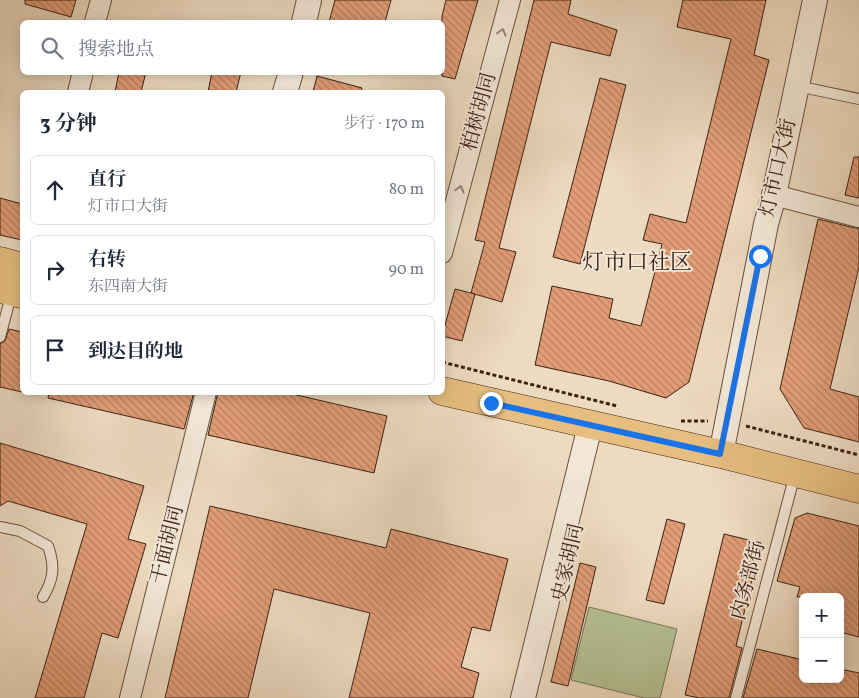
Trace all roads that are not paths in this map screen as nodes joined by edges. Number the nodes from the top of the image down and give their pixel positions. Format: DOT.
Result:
graph roads {
  1 [pos="101,0"];
  2 [pos="309,0"];
  3 [pos="510,0"];
  4 [pos="815,0"];
  5 [pos="96,20"];
  6 [pos="304,20"];
  7 [pos="82,75"];
  8 [pos="289,75"];
  9 [pos="797,86"];
  10 [pos="78,90"];
  11 [pos="286,90"];
  12 [pos="859,99"];
  13 [pos="774,195"];
  14 [pos="859,217"];
  15 [pos="445,243"];
  16 [pos="0,262"];
  17 [pos="20,267"];
  18 [pos="11,292"];
  19 [pos="0,337"];
  20 [pos="445,393"];
  21 [pos="205,395"];
  22 [pos="596,427"];
  23 [pos="720,454"];
  24 [pos="795,473"];
  25 [pos="859,489"];
  26 [pos="0,526"];
  27 [pos="44,597"];
  28 [pos="130,698"];
  29 [pos="523,698"];
  30 [pos="537,698"];
  31 [pos="736,698"];
  1 -- 5 [label="street"];
  2 -- 6 [label="street"];
  15 -- 3 [label="street, 柏树胡同, one-way"];
  4 -- 9 [label="street, 灯市口大街"];
  7 -- 10 [label="street"];
  8 -- 11 [label="street"];
  9 -- 12 [label="lane"];
  9 -- 13 [label="street, 灯市口大街"];
  13 -- 14 [label="street"];
  13 -- 23 [label="street, 灯市口大街"];
  16 -- 17 [label="main road"];
  18 -- 19 [label="lane"];
  20 -- 22 [label="main road"];
  21 -- 28 [label="street, 干面胡同"];
  22 -- 23 [label="main road"];
  22 -- 29 [label="street"];
  22 -- 30 [label="street, 史家胡同"];
  23 -- 24 [label="main road"];
  24 -- 25 [label="main road"];
  24 -- 31 [label="lane, 内务部街"];
  26 -- 27 [label="lane"];
}
